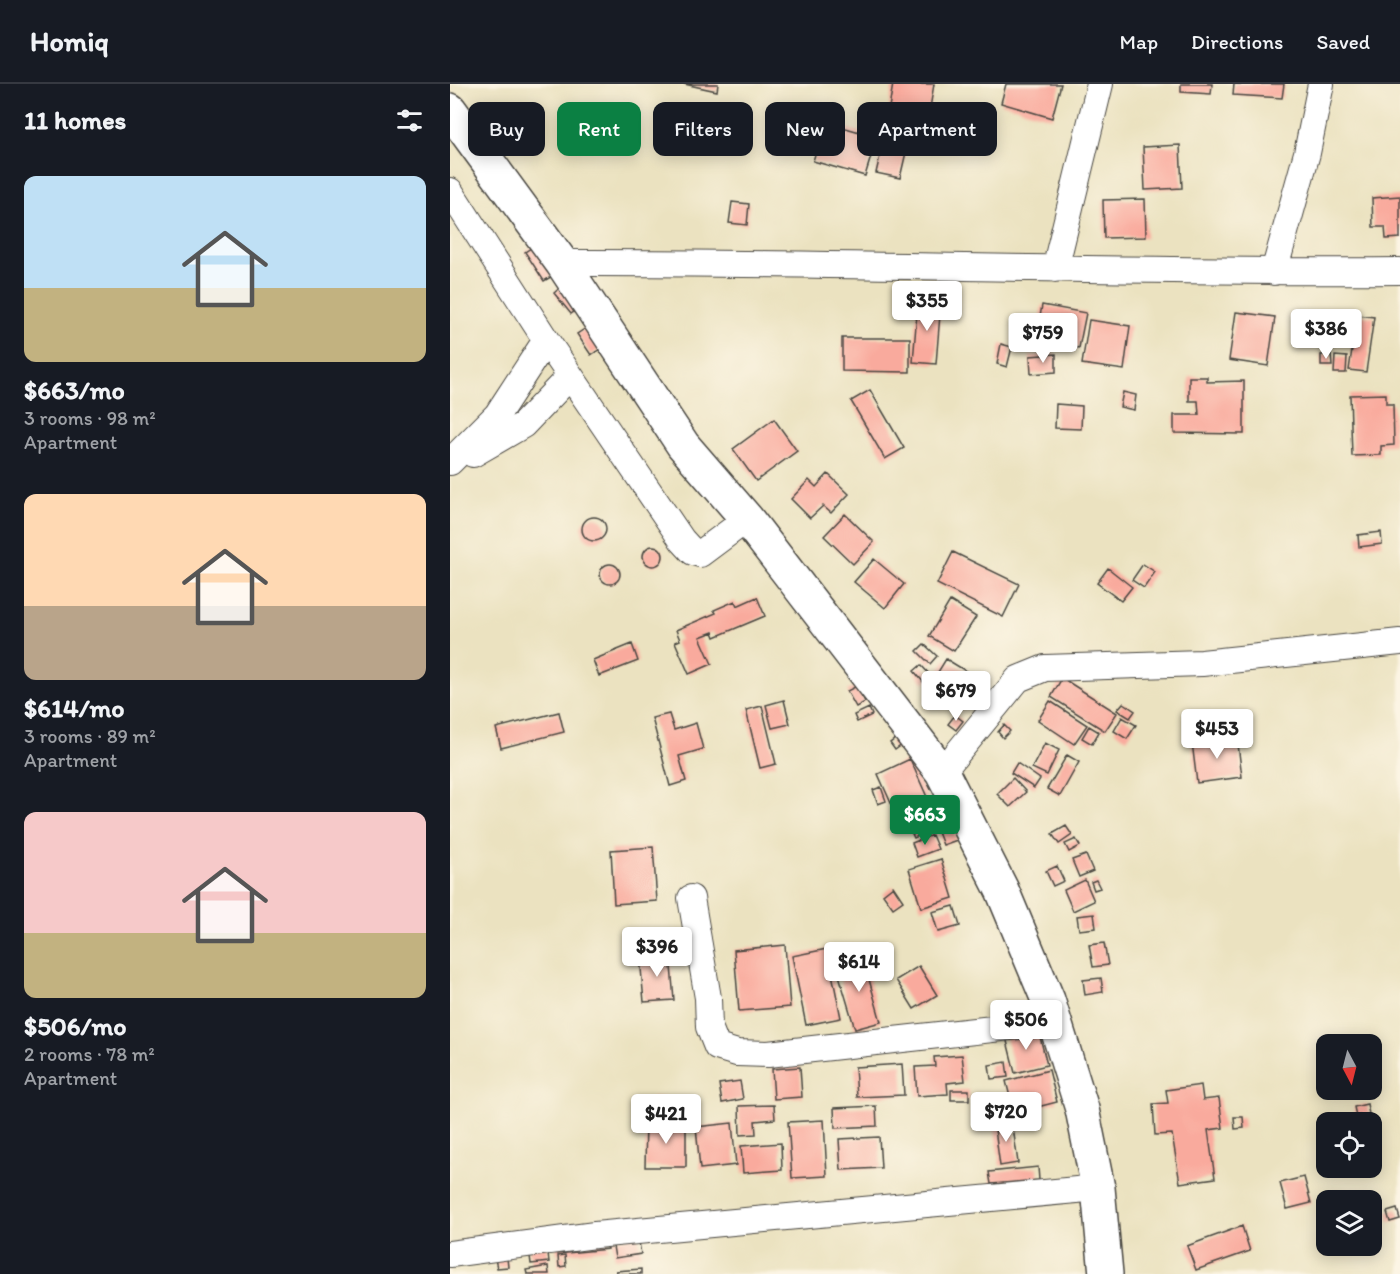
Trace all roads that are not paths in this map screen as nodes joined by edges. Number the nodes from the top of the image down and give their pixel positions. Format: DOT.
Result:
graph roads {
  1 [pos="1100,84"];
  2 [pos="1321,84"];
  3 [pos="450,110"];
  4 [pos="450,191"];
  5 [pos="562,263"];
  6 [pos="1055,269"];
  7 [pos="1400,270"];
  8 [pos="1274,272"];
  9 [pos="546,340"];
  10 [pos="570,376"];
  11 [pos="450,463"];
  12 [pos="747,519"];
  13 [pos="1400,642"];
  14 [pos="942,772"];
  15 [pos="691,898"];
  16 [pos="1055,1022"];
  17 [pos="1098,1188"];
  18 [pos="450,1254"];
  19 [pos="1106,1274"];
  1 -- 6 [label="street"];
  2 -- 8 [label="street"];
  3 -- 5 [label="street"];
  4 -- 9 [label="street"];
  5 -- 6 [label="street"];
  5 -- 12 [label="street"];
  6 -- 8 [label="street"];
  7 -- 8 [label="street"];
  9 -- 10 [label="street"];
  9 -- 11 [label="street"];
  10 -- 11 [label="street"];
  10 -- 12 [label="street"];
  12 -- 14 [label="street"];
  13 -- 14 [label="street"];
  14 -- 16 [label="street"];
  15 -- 16 [label="street"];
  16 -- 17 [label="street"];
  17 -- 18 [label="street"];
  17 -- 19 [label="street"];
}
